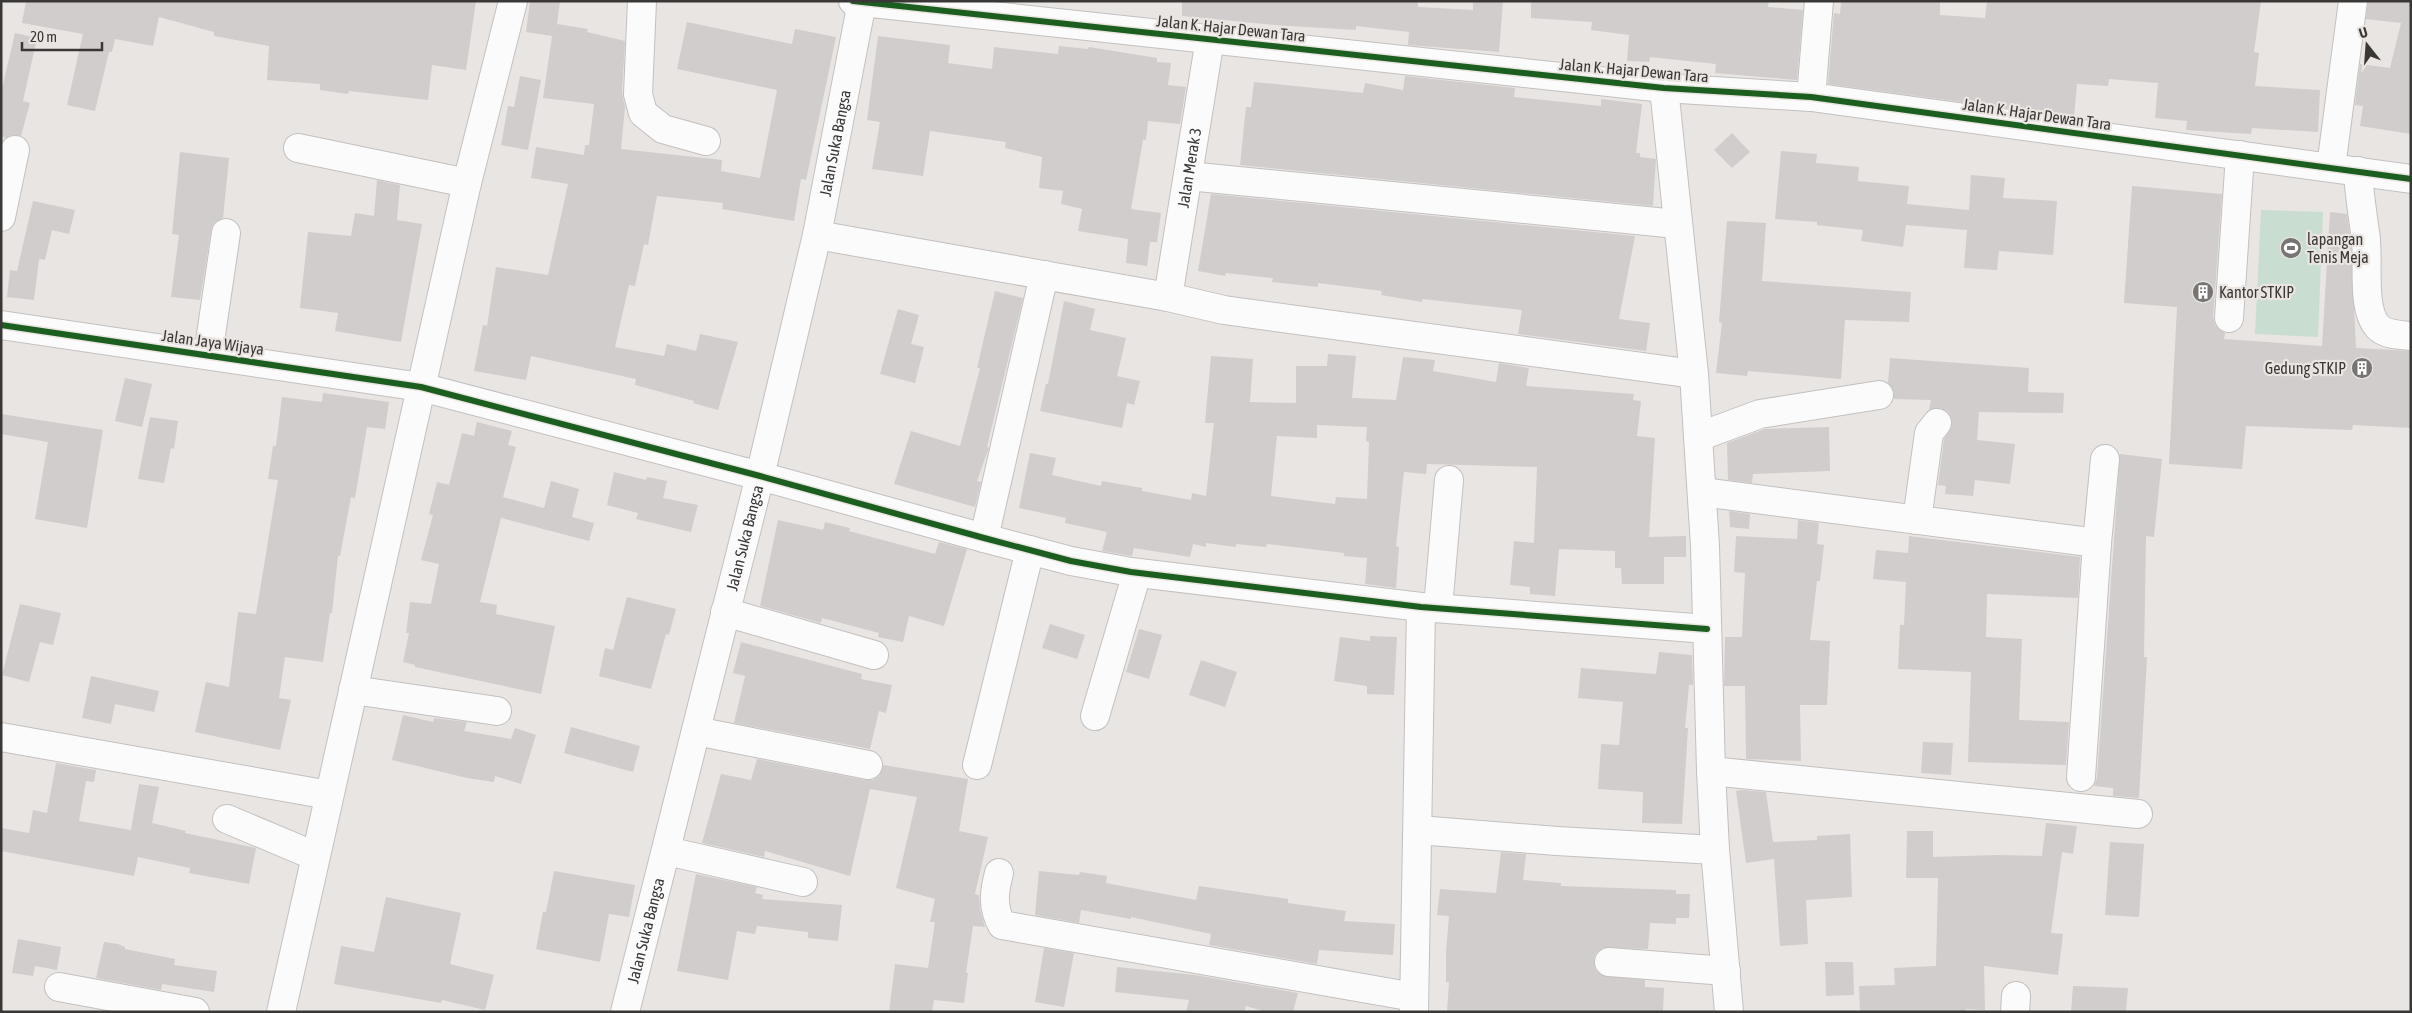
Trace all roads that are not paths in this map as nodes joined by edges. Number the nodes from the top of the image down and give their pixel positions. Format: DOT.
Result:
graph roads {
  1 [pos="513,1"];
  2 [pos="642,1"];
  3 [pos="1819,1"];
  4 [pos="2354,1"];
  5 [pos="858,2"];
  6 [pos="1210,39"];
  7 [pos="1664,88"];
  8 [pos="1811,97"];
  9 [pos="706,141"];
  10 [pos="298,148"];
  11 [pos="15,150"];
  12 [pos="2240,154"];
  13 [pos="2331,167"];
  14 [pos="2358,171"];
  15 [pos="1188,176"];
  16 [pos="2411,179"];
  17 [pos="467,183"];
  18 [pos="1,217"];
  19 [pos="1677,224"];
  20 [pos="226,234"];
  21 [pos="817,235"];
  22 [pos="1044,275"];
  23 [pos="1168,297"];
  24 [pos="2229,318"];
  25 [pos="1,325"];
  26 [pos="2411,336"];
  27 [pos="208,355"];
  28 [pos="1694,374"];
  29 [pos="421,386"];
  30 [pos="1879,395"];
  31 [pos="1937,423"];
  32 [pos="1698,437"];
  33 [pos="2105,459"];
  34 [pos="760,476"];
  35 [pos="1449,480"];
  36 [pos="1702,492"];
  37 [pos="1917,520"];
  38 [pos="984,538"];
  39 [pos="2097,543"];
  40 [pos="1030,550"];
  41 [pos="1137,573"];
  42 [pos="1430,607"];
  43 [pos="725,612"];
  44 [pos="1707,629"];
  45 [pos="874,655"];
  46 [pos="353,690"];
  47 [pos="497,711"];
  48 [pos="1095,716"];
  49 [pos="696,731"];
  50 [pos="1,737"];
  51 [pos="868,765"];
  52 [pos="977,765"];
  53 [pos="1710,771"];
  54 [pos="2082,777"];
  55 [pos="329,795"];
  56 [pos="2138,814"];
  57 [pos="227,819"];
  58 [pos="1418,830"];
  59 [pos="1715,850"];
  60 [pos="667,851"];
  61 [pos="315,856"];
  62 [pos="999,873"];
  63 [pos="803,882"];
  64 [pos="1609,962"];
  65 [pos="1726,971"];
  66 [pos="59,987"];
  67 [pos="1414,1005"];
  68 [pos="195,1012"];
  69 [pos="280,1012"];
  70 [pos="625,1012"];
  71 [pos="1729,1012"];
  1 -- 17 [label="street"];
  2 -- 9 [label="street"];
  3 -- 8 [label="street"];
  4 -- 13 [label="street"];
  5 -- 6 [label="street, Jalan K. Hajar Dewan Tara"];
  5 -- 21 [label="street, Jalan Suka Bangsa"];
  6 -- 7 [label="street, Jalan K. Hajar Dewan Tara"];
  6 -- 15 [label="street, Jalan Merak 3"];
  7 -- 8 [label="street, Jalan K. Hajar Dewan Tara"];
  7 -- 19 [label="street"];
  8 -- 12 [label="street, Jalan K. Hajar Dewan Tara"];
  10 -- 17 [label="street"];
  11 -- 18 [label="street"];
  12 -- 13 [label="street, Jalan K. Hajar Dewan Tara"];
  12 -- 24 [label="street"];
  13 -- 14 [label="street, Jalan K. Hajar Dewan Tara"];
  14 -- 16 [label="street, Jalan K. Hajar Dewan Tara"];
  14 -- 26 [label="street"];
  15 -- 19 [label="street"];
  15 -- 23 [label="street, Jalan Merak 3"];
  17 -- 29 [label="street"];
  19 -- 28 [label="street"];
  20 -- 27 [label="street"];
  21 -- 22 [label="street"];
  21 -- 34 [label="street, Jalan Suka Bangsa"];
  22 -- 23 [label="street"];
  22 -- 38 [label="street"];
  23 -- 28 [label="street"];
  25 -- 27 [label="street, Jalan Jaya Wijaya"];
  27 -- 29 [label="street, Jalan Jaya Wijaya"];
  28 -- 32 [label="street"];
  29 -- 34 [label="street, Jalan Jaya Wijaya"];
  29 -- 46 [label="street"];
  30 -- 32 [label="street"];
  31 -- 37 [label="street"];
  32 -- 36 [label="street"];
  33 -- 39 [label="street"];
  34 -- 38 [label="street, Jalan Jaya Wijaya"];
  34 -- 43 [label="street, Jalan Suka Bangsa"];
  35 -- 42 [label="street"];
  36 -- 37 [label="street"];
  36 -- 44 [label="street"];
  37 -- 39 [label="street"];
  38 -- 40 [label="street, Jalan Jaya Wijaya"];
  39 -- 54 [label="street"];
  40 -- 41 [label="street, Jalan Jaya Wijaya"];
  40 -- 52 [label="street"];
  41 -- 42 [label="street, Jalan Jaya Wijaya"];
  41 -- 48 [label="street"];
  42 -- 44 [label="street, Jalan Jaya Wijaya"];
  42 -- 58 [label="street"];
  43 -- 45 [label="street"];
  43 -- 49 [label="street, Jalan Suka Bangsa"];
  44 -- 53 [label="street"];
  46 -- 47 [label="street"];
  46 -- 55 [label="street"];
  49 -- 51 [label="street"];
  49 -- 60 [label="street, Jalan Suka Bangsa"];
  50 -- 55 [label="street"];
  53 -- 56 [label="street"];
  53 -- 59 [label="street"];
  55 -- 61 [label="street"];
  57 -- 61 [label="street"];
  58 -- 59 [label="street"];
  58 -- 67 [label="street"];
  59 -- 65 [label="street"];
  60 -- 63 [label="street"];
  60 -- 70 [label="street, Jalan Suka Bangsa"];
  61 -- 69 [label="street"];
  62 -- 67 [label="street"];
  64 -- 65 [label="street"];
  65 -- 71 [label="street"];
  66 -- 68 [label="street"];
}
